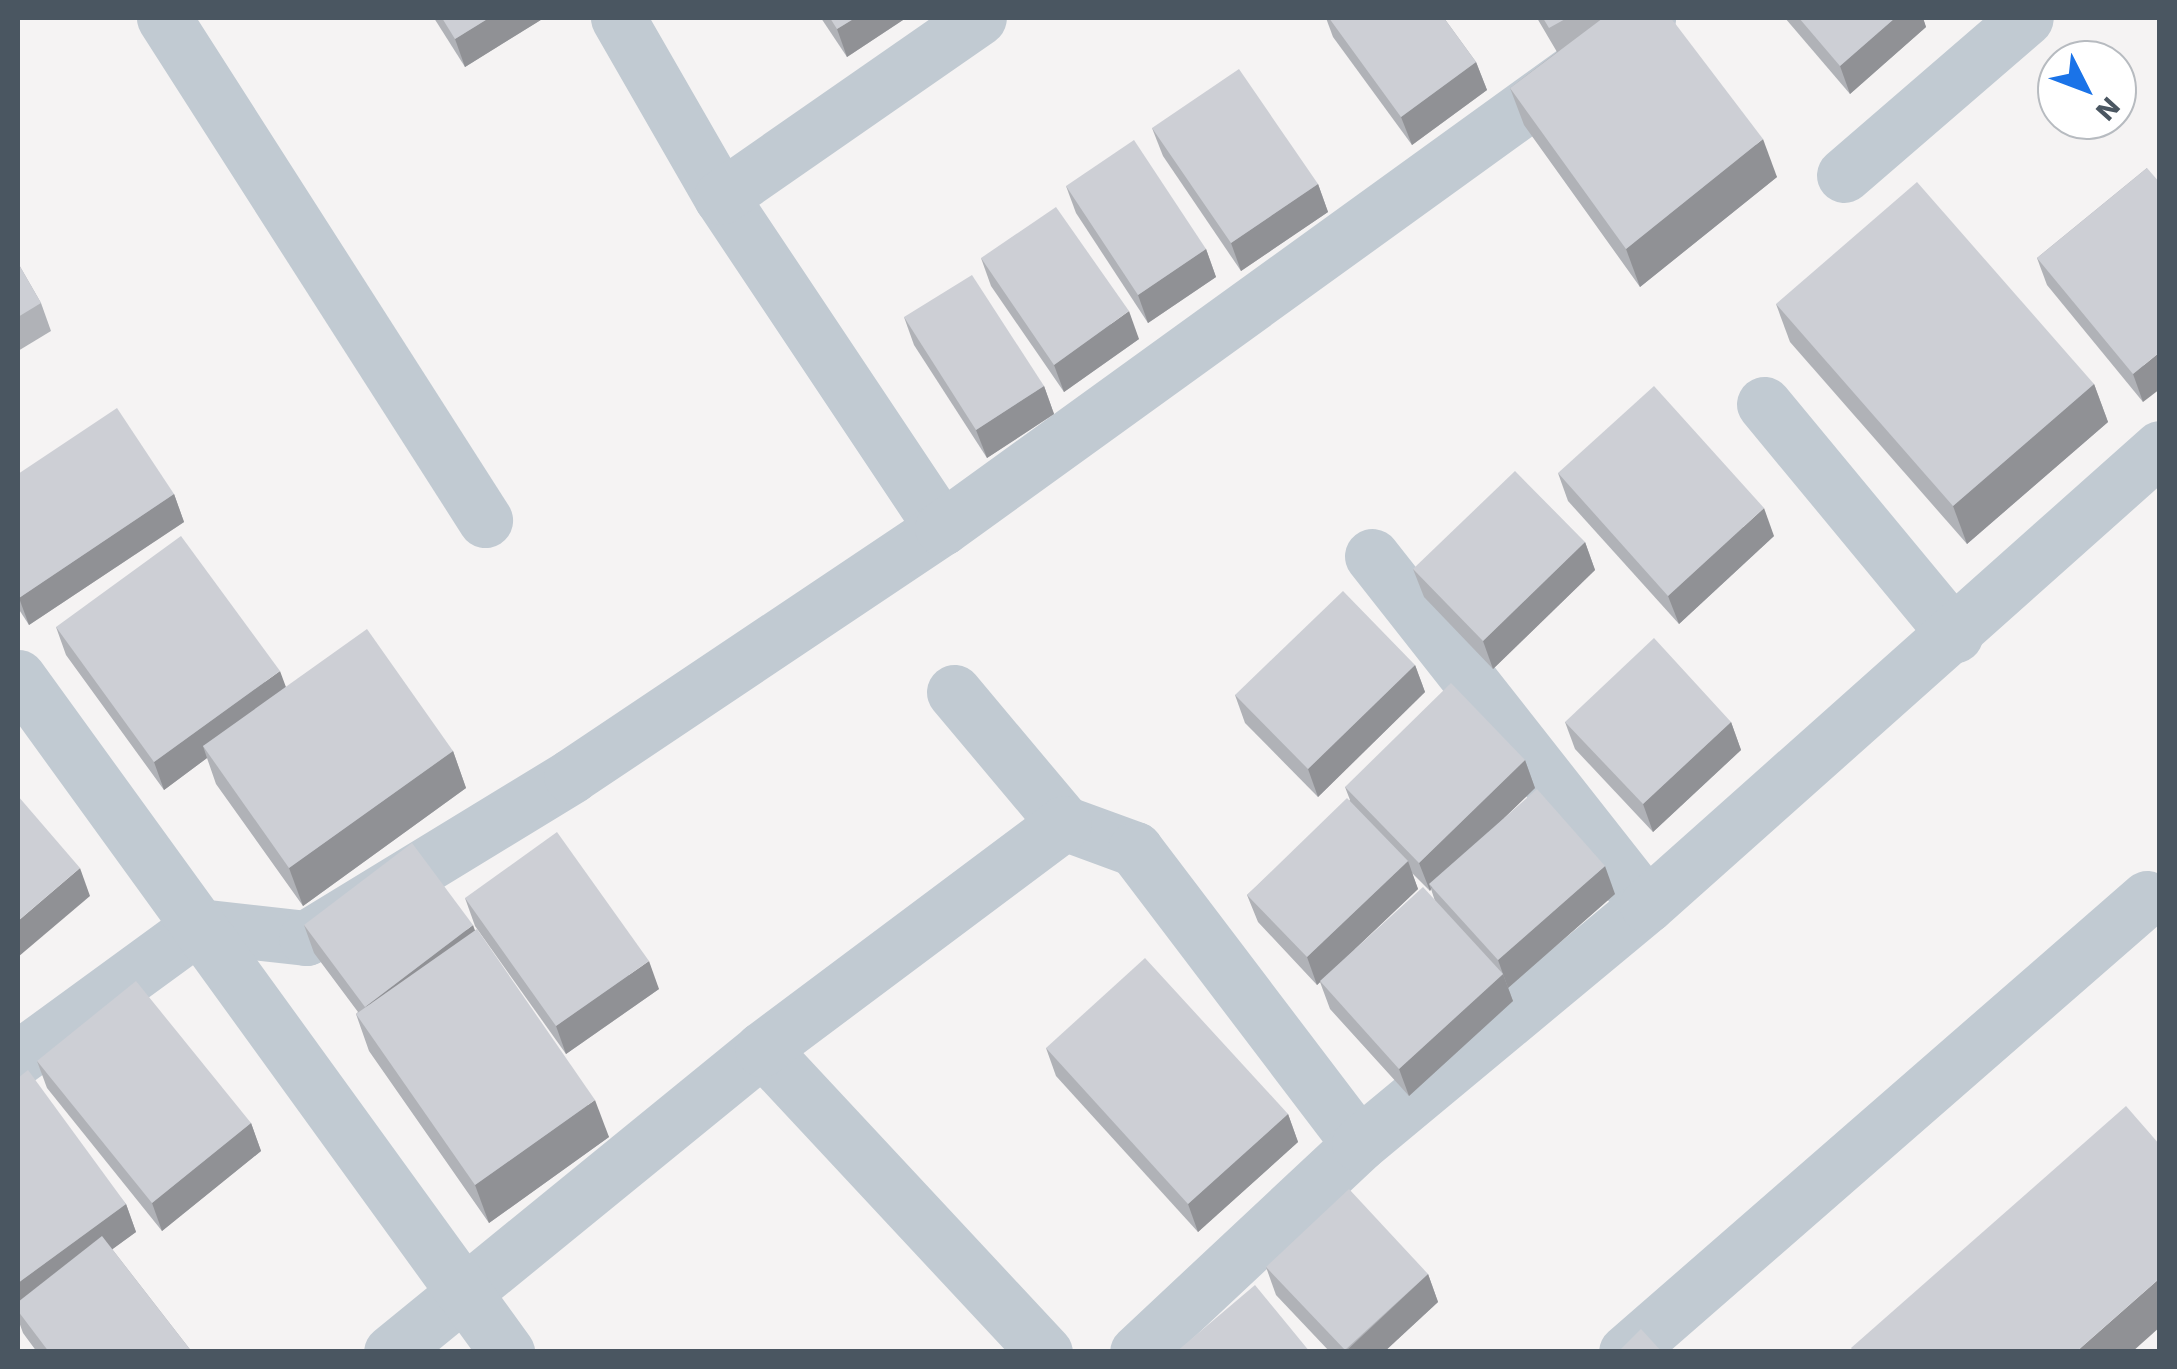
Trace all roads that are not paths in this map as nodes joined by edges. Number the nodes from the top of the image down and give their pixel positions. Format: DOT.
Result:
graph roads {
  1 [pos="164,18"];
  2 [pos="618,18"];
  3 [pos="979,18"];
  4 [pos="1648,18"];
  5 [pos="2026,18"];
  6 [pos="1844,175"];
  7 [pos="721,197"];
  8 [pos="1764,404"];
  9 [pos="2160,448"];
  10 [pos="485,520"];
  11 [pos="942,528"];
  12 [pos="1372,556"];
  13 [pos="1955,635"];
  14 [pos="18,677"];
  15 [pos="954,692"];
  16 [pos="1064,823"];
  17 [pos="2146,898"];
  18 [pos="1647,905"];
  19 [pos="199,926"];
  20 [pos="762,1050"];
  21 [pos="18,1058"];
  22 [pos="1359,1144"];
  23 [pos="459,1294"];
  24 [pos="391,1352"];
  25 [pos="507,1352"];
  26 [pos="1045,1352"];
  27 [pos="1137,1352"];
  28 [pos="1626,1352"];
  1 -- 10 [label="street"];
  2 -- 7 [label="street"];
  3 -- 7 [label="street"];
  4 -- 11 [label="street"];
  5 -- 6 [label="street"];
  7 -- 11 [label="street"];
  8 -- 13 [label="street"];
  9 -- 13 [label="street"];
  11 -- 19 [label="street"];
  12 -- 18 [label="street"];
  13 -- 18 [label="street"];
  14 -- 19 [label="street"];
  15 -- 16 [label="street"];
  16 -- 20 [label="street"];
  16 -- 22 [label="street"];
  17 -- 28 [label="street"];
  18 -- 22 [label="street"];
  19 -- 21 [label="street"];
  19 -- 23 [label="street"];
  20 -- 23 [label="street"];
  20 -- 26 [label="street"];
  22 -- 27 [label="street"];
  23 -- 24 [label="street"];
  23 -- 25 [label="street"];
}
